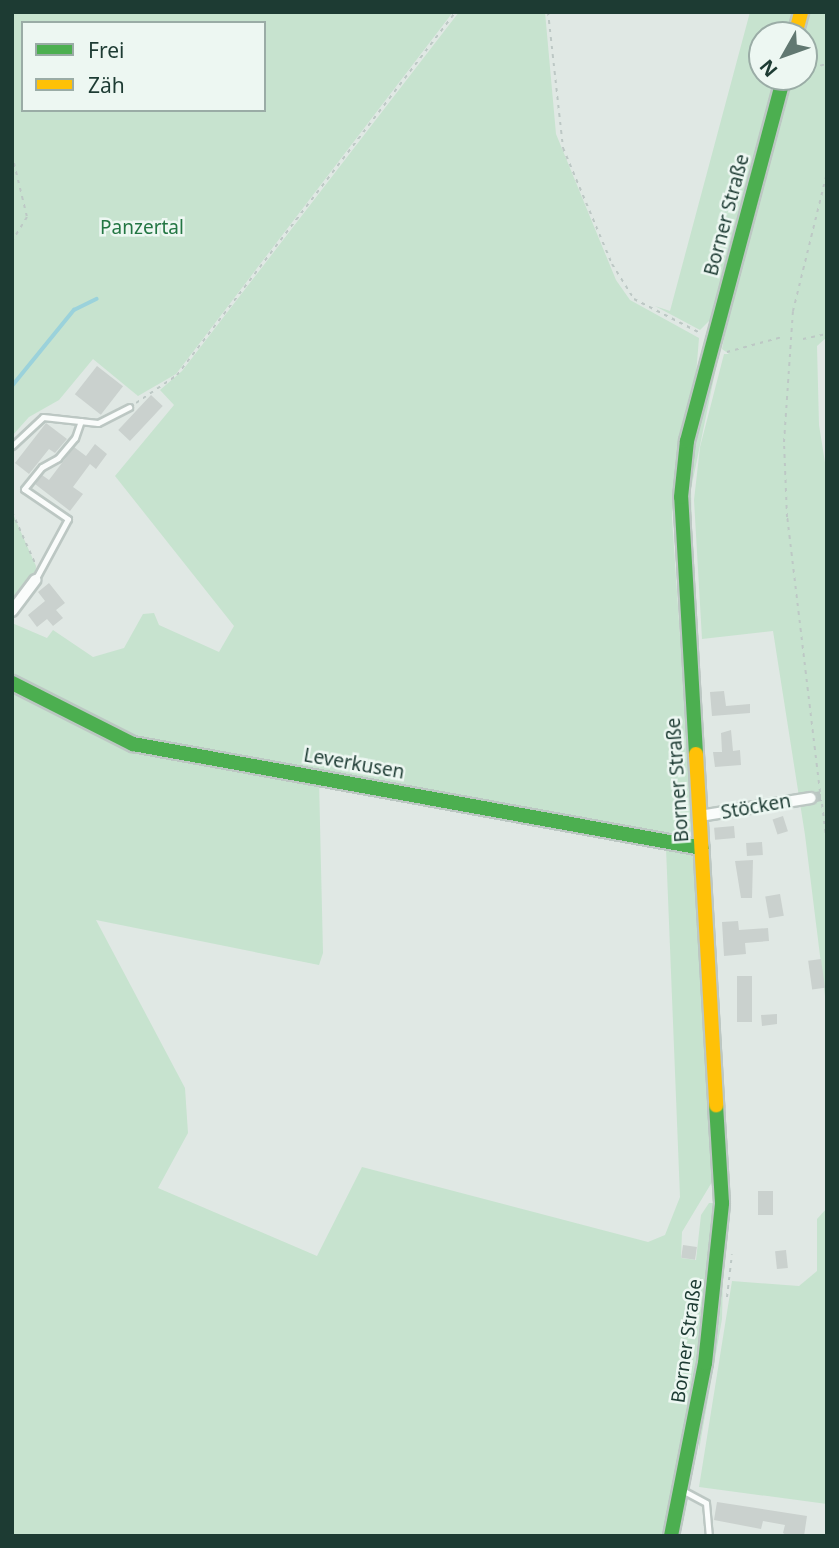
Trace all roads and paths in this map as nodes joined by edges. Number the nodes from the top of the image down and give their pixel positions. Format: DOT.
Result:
graph roads {
  1 [pos="456,12"];
  2 [pos="548,12"];
  3 [pos="780,91"];
  4 [pos="12,155"];
  5 [pos="827,173"];
  6 [pos="12,241"];
  7 [pos="827,334"];
  8 [pos="782,337"];
  9 [pos="803,339"];
  10 [pos="711,346"];
  11 [pos="129,407"];
  12 [pos="80,421"];
  13 [pos="12,446"];
  14 [pos="12,512"];
  15 [pos="35,580"];
  16 [pos="12,611"];
  17 [pos="12,683"];
  18 [pos="811,798"];
  19 [pos="700,817"];
  20 [pos="827,845"];
  21 [pos="702,848"];
  22 [pos="732,1242"];
  23 [pos="726,1306"];
  24 [pos="682,1490"];
  25 [pos="671,1536"];
  26 [pos="709,1536"];
  1 -- 11 [label="path"];
  2 -- 10 [label="path"];
  3 -- 10 [label="main road, Borner Straße"];
  4 -- 6 [label="path"];
  5 -- 20 [label="path"];
  7 -- 9 [label="path"];
  8 -- 10 [label="path"];
  10 -- 19 [label="main road, Borner Straße"];
  11 -- 12 [label="lane"];
  12 -- 13 [label="lane"];
  12 -- 15 [label="lane"];
  14 -- 15 [label="path"];
  15 -- 16 [label="street"];
  17 -- 21 [label="main road, Leverkusen"];
  18 -- 19 [label="street, Stöcken"];
  19 -- 21 [label="main road, Borner Straße"];
  21 -- 24 [label="main road, Borner Straße"];
  22 -- 23 [label="path"];
  24 -- 25 [label="main road, Borner Straße"];
  24 -- 26 [label="lane"];
}
